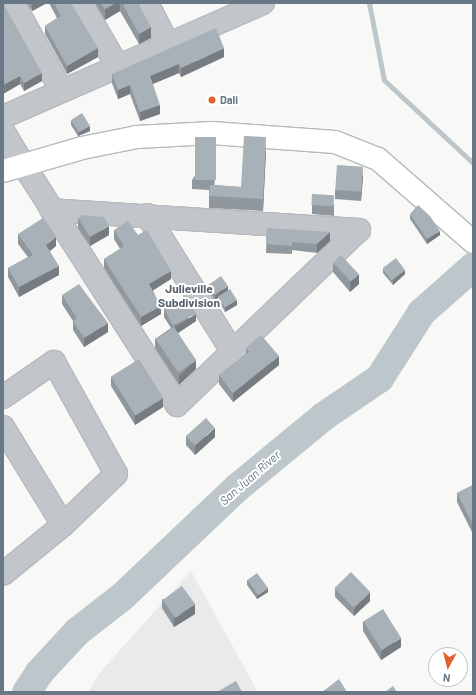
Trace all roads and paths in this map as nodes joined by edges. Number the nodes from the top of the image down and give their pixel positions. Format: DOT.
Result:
graph roads {
  1 [pos="12,3"];
  2 [pos="81,3"];
  3 [pos="147,3"];
  4 [pos="263,3"];
  5 [pos="226,10"];
  6 [pos="168,44"];
  7 [pos="117,65"];
  8 [pos="61,90"];
  9 [pos="3,117"];
  10 [pos="3,131"];
  11 [pos="13,168"];
  12 [pos="52,210"];
  13 [pos="147,215"];
  14 [pos="473,242"];
  15 [pos="232,351"];
  16 [pos="3,397"];
  17 [pos="3,427"];
  18 [pos="63,525"];
  19 [pos="3,574"];
  1 -- 8 [label="street"];
  2 -- 7 [label="street"];
  3 -- 6 [label="street"];
  4 -- 5 [label="street"];
  5 -- 6 [label="street"];
  6 -- 7 [label="street"];
  7 -- 8 [label="street"];
  8 -- 9 [label="street"];
  10 -- 11 [label="street"];
  11 -- 12 [label="street"];
  11 -- 14 [label="main road"];
  12 -- 13 [label="street"];
  12 -- 15 [label="street"];
  13 -- 15 [label="street"];
  13 -- 15 [label="street"];
  16 -- 18 [label="street"];
  17 -- 18 [label="street"];
  18 -- 19 [label="street"];
}
